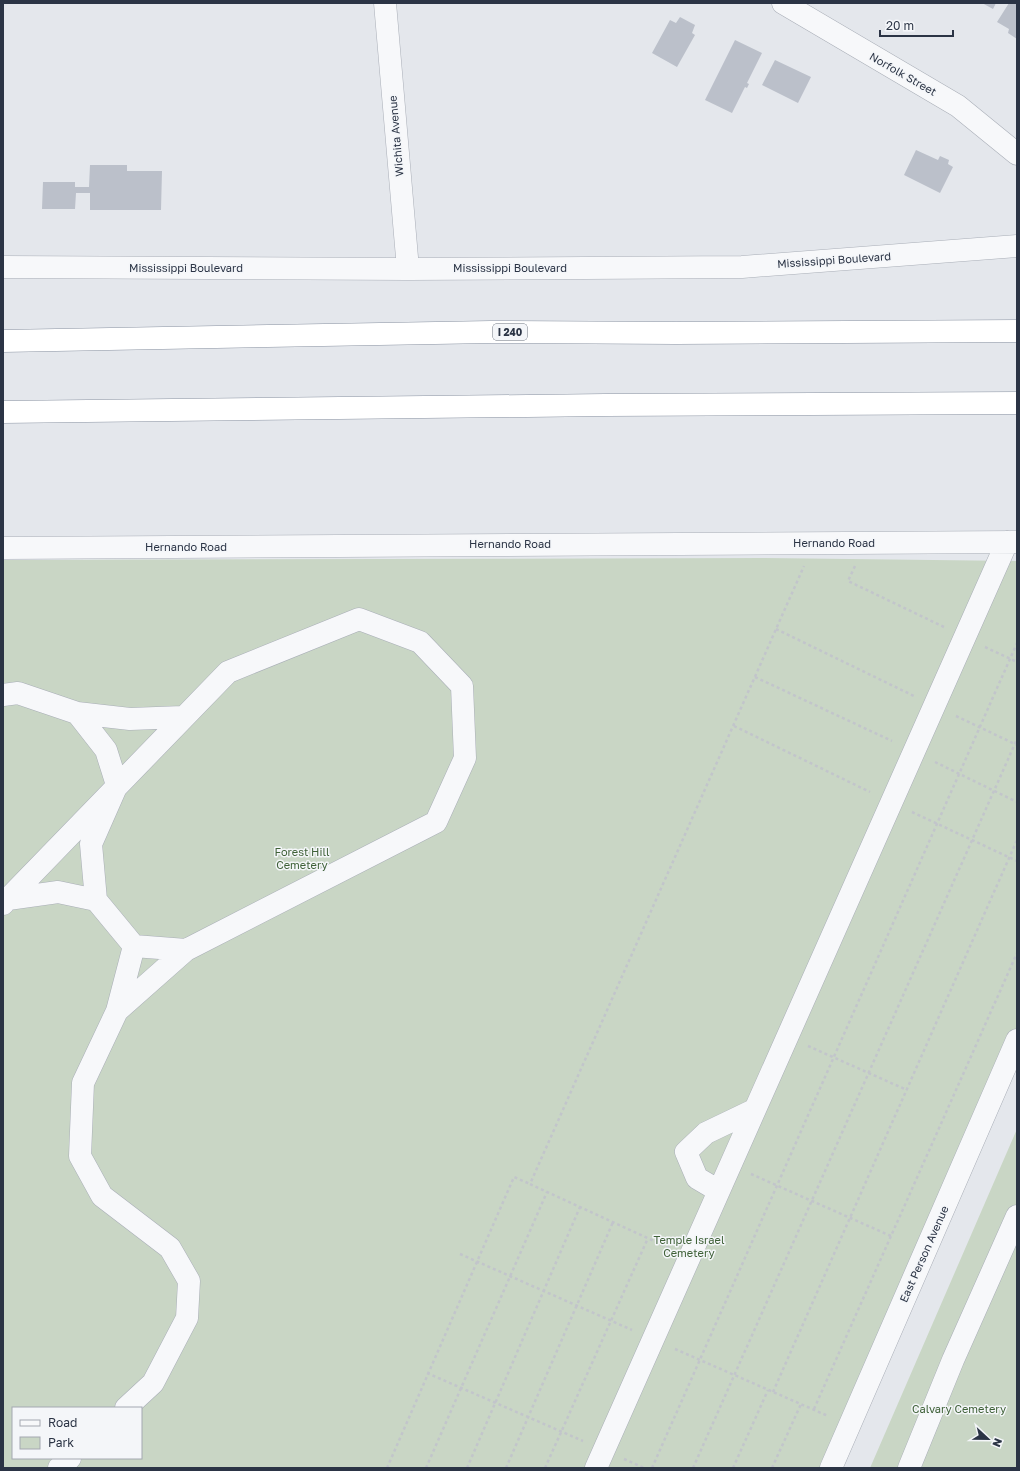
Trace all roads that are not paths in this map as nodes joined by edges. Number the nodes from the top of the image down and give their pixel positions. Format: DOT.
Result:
graph roads {
  1 [pos="384,3"];
  2 [pos="783,3"];
  3 [pos="1017,154"];
  4 [pos="1017,246"];
  5 [pos="3,267"];
  6 [pos="408,269"];
  7 [pos="1017,332"];
  8 [pos="3,341"];
  9 [pos="1017,404"];
  10 [pos="3,412"];
  11 [pos="1012,542"];
  12 [pos="3,548"];
  13 [pos="3,695"];
  14 [pos="77,713"];
  15 [pos="183,717"];
  16 [pos="117,785"];
  17 [pos="96,900"];
  18 [pos="5,902"];
  19 [pos="134,946"];
  20 [pos="186,950"];
  21 [pos="118,1011"];
  22 [pos="1017,1040"];
  23 [pos="754,1110"];
  24 [pos="719,1191"];
  25 [pos="1017,1216"];
  26 [pos="127,1407"];
  27 [pos="69,1459"];
  28 [pos="600,1459"];
  29 [pos="59,1468"];
  30 [pos="830,1468"];
  31 [pos="909,1468"];
  1 -- 6 [label="street, Wichita Avenue"];
  2 -- 3 [label="street, Norfolk Street"];
  4 -- 6 [label="street, Mississippi Boulevard"];
  5 -- 6 [label="street, Mississippi Boulevard"];
  7 -- 8 [label="highway, I 240"];
  9 -- 10 [label="highway"];
  11 -- 12 [label="street, Hernando Road"];
  11 -- 23 [label="street"];
  13 -- 14 [label="street"];
  14 -- 15 [label="street"];
  14 -- 16 [label="street"];
  15 -- 16 [label="street"];
  15 -- 20 [label="street"];
  16 -- 17 [label="street"];
  16 -- 18 [label="street"];
  17 -- 18 [label="street"];
  17 -- 19 [label="street"];
  19 -- 20 [label="street"];
  19 -- 21 [label="street"];
  20 -- 21 [label="street"];
  21 -- 26 [label="street"];
  22 -- 30 [label="street, East Person Avenue"];
  23 -- 24 [label="street"];
  23 -- 24 [label="street"];
  24 -- 28 [label="street"];
  25 -- 31 [label="street"];
  27 -- 29 [label="street"];
}
